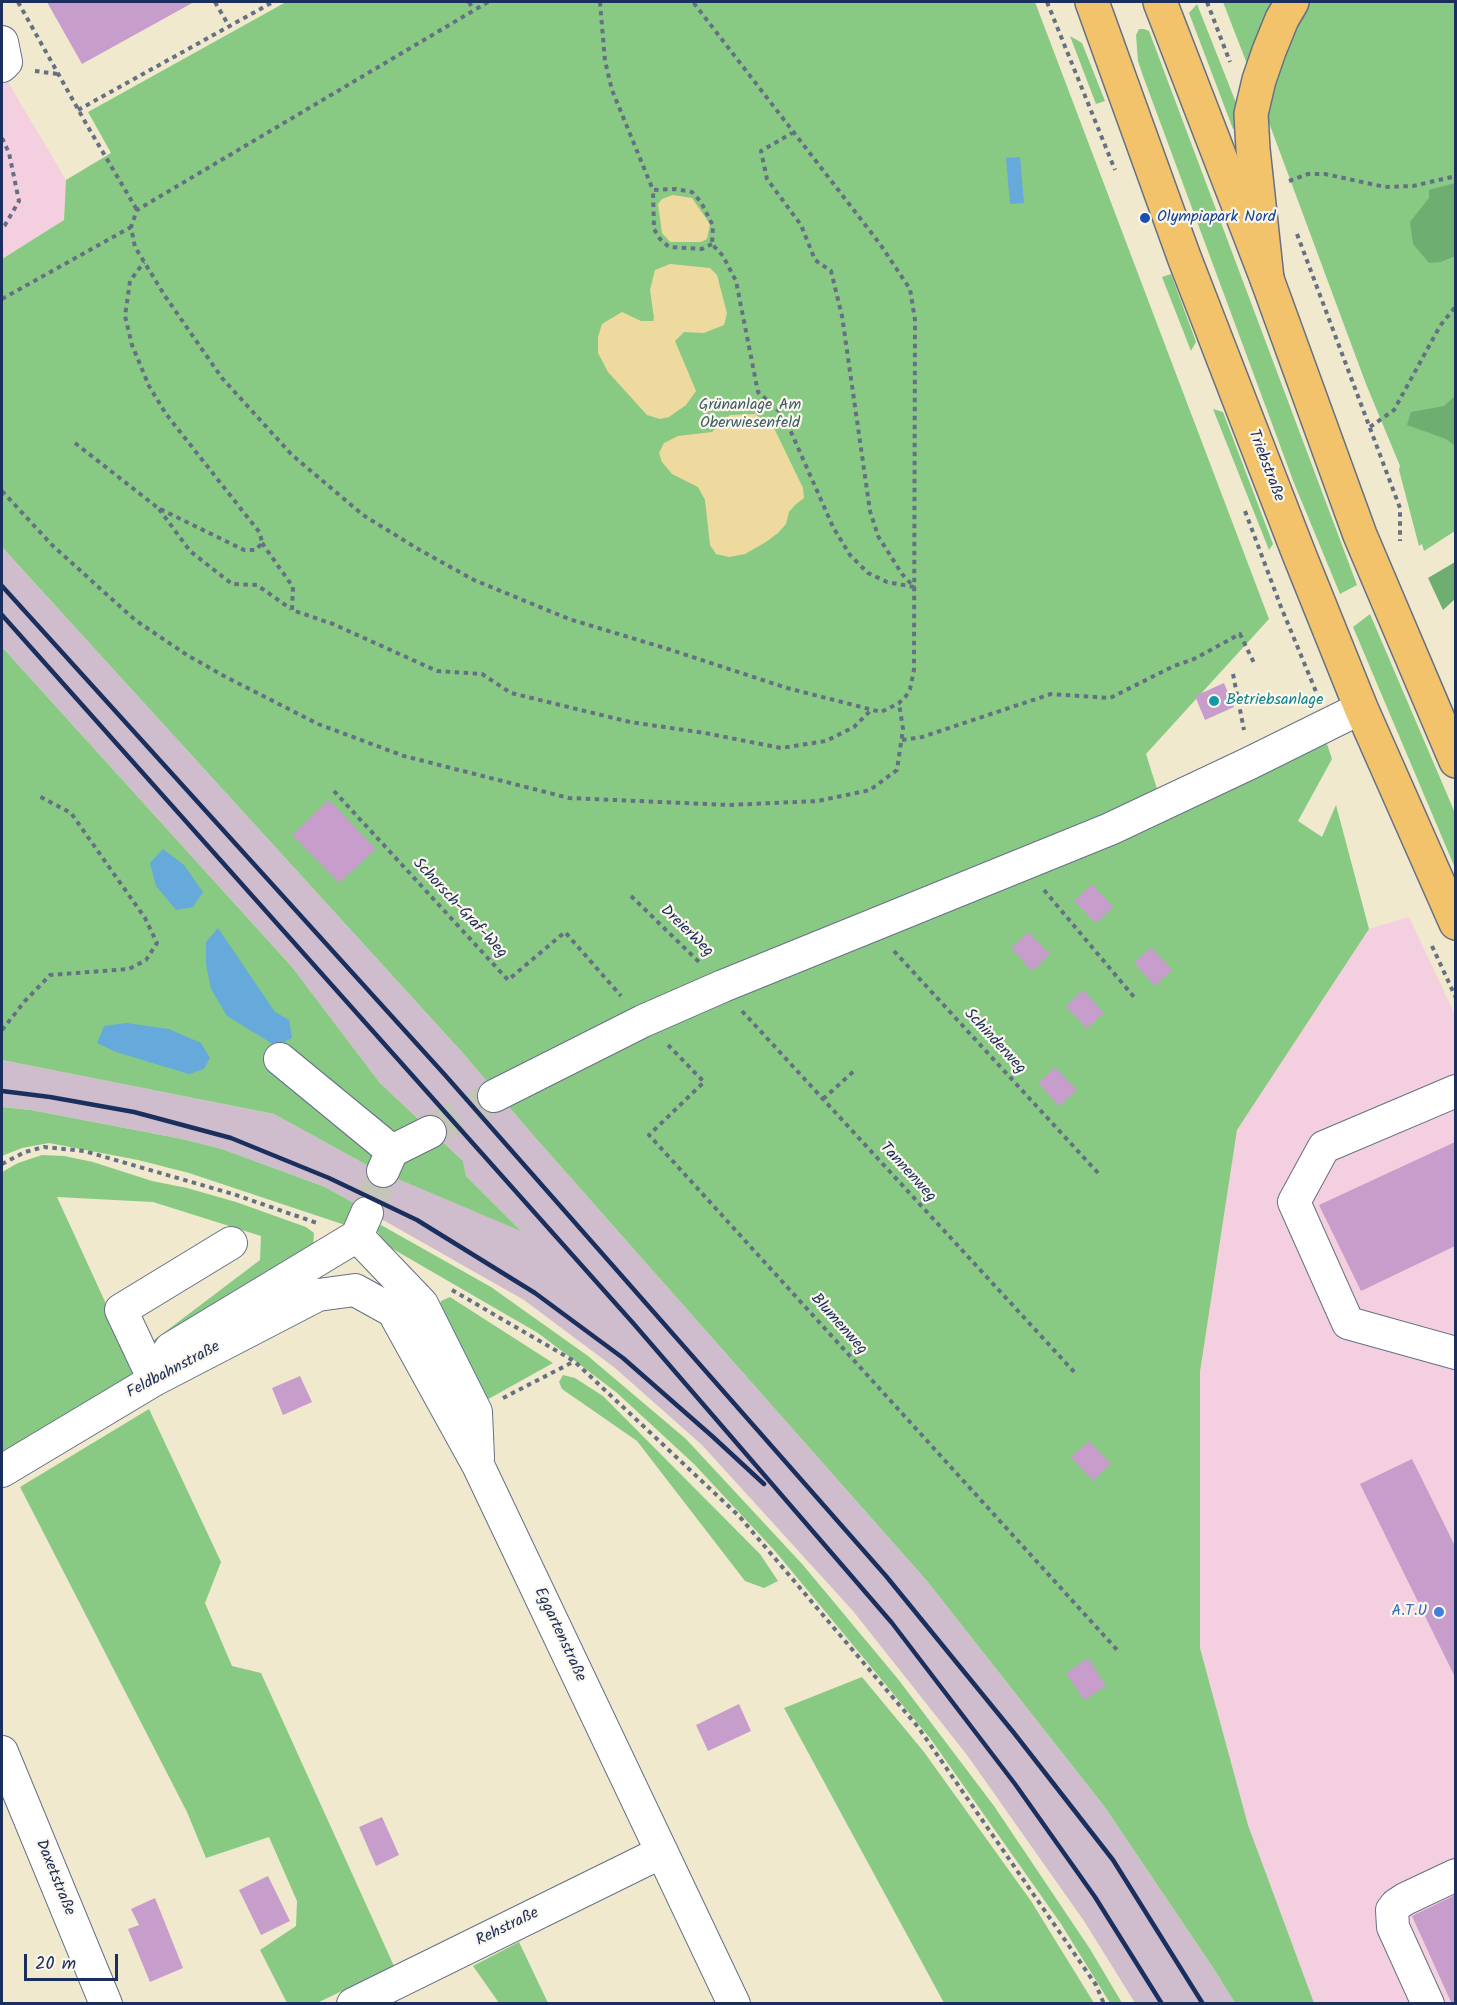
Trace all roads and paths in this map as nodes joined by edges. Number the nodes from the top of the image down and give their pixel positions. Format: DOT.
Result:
graph roads {
  1 [pos="18,2"];
  2 [pos="215,2"];
  3 [pos="273,2"];
  4 [pos="469,2"];
  5 [pos="488,2"];
  6 [pos="600,2"];
  7 [pos="693,2"];
  8 [pos="1092,2"];
  9 [pos="1160,2"];
  10 [pos="1207,2"];
  11 [pos="1292,2"];
  12 [pos="473,9"];
  13 [pos="229,26"];
  14 [pos="2,42"];
  15 [pos="1231,63"];
  16 [pos="2,66"];
  17 [pos="78,110"];
  18 [pos="792,133"];
  19 [pos="2,138"];
  20 [pos="1455,176"];
  21 [pos="1288,181"];
  22 [pos="653,190"];
  23 [pos="137,210"];
  24 [pos="2,227"];
  25 [pos="131,227"];
  26 [pos="1294,228"];
  27 [pos="712,244"];
  28 [pos="144,262"];
  29 [pos="1267,279"];
  30 [pos="2,299"];
  31 [pos="1455,306"];
  32 [pos="1370,428"];
  33 [pos="75,443"];
  34 [pos="2,491"];
  35 [pos="158,508"];
  36 [pos="262,543"];
  37 [pos="1400,546"];
  38 [pos="914,587"];
  39 [pos="292,610"];
  40 [pos="1254,663"];
  41 [pos="1233,674"];
  42 [pos="899,703"];
  43 [pos="1361,708"];
  44 [pos="872,710"];
  45 [pos="902,740"];
  46 [pos="1455,761"];
  47 [pos="1251,763"];
  48 [pos="334,791"];
  49 [pos="38,795"];
  50 [pos="1022,864"];
  51 [pos="631,896"];
  52 [pos="1455,923"];
  53 [pos="871,926"];
  54 [pos="723,986"];
  55 [pos="1134,997"];
  56 [pos="643,1021"];
  57 [pos="2,1030"];
  58 [pos="280,1059"];
  59 [pos="854,1071"];
  60 [pos="1455,1091"];
  61 [pos="494,1096"];
  62 [pos="823,1099"];
  63 [pos="430,1132"];
  64 [pos="2,1164"];
  65 [pos="1098,1173"];
  66 [pos="362,1225"];
  67 [pos="231,1243"];
  68 [pos="450,1289"];
  69 [pos="355,1290"];
  70 [pos="1455,1353"];
  71 [pos="574,1361"];
  72 [pos="1076,1374"];
  73 [pos="154,1380"];
  74 [pos="476,1412"];
  75 [pos="478,1465"];
  76 [pos="2,1471"];
  77 [pos="1119,1652"];
  78 [pos="2,1752"];
  79 [pos="662,1852"];
  80 [pos="1455,1875"];
  81 [pos="106,2004"];
  82 [pos="353,2004"];
  83 [pos="734,2004"];
  84 [pos="1104,2004"];
  85 [pos="1428,2004"];
  1 -- 17 [label="path"];
  2 -- 13 [label="path"];
  3 -- 13 [label="path"];
  4 -- 12 [label="path"];
  5 -- 12 [label="path"];
  6 -- 22 [label="path"];
  7 -- 18 [label="path"];
  8 -- 43 [label="main road, Triebstraße"];
  9 -- 29 [label="main road"];
  10 -- 15 [label="path"];
  11 -- 29 [label="main road"];
  12 -- 23 [label="path"];
  13 -- 17 [label="path"];
  14 -- 16 [label="street"];
  17 -- 23 [label="path"];
  18 -- 38 [label="path"];
  18 -- 38 [label="path"];
  19 -- 24 [label="path"];
  20 -- 21 [label="path"];
  22 -- 27 [label="path"];
  22 -- 27 [label="path"];
  23 -- 25 [label="path"];
  25 -- 28 [label="path"];
  25 -- 30 [label="path"];
  26 -- 32 [label="path"];
  27 -- 38 [label="path"];
  28 -- 36 [label="path"];
  28 -- 44 [label="path"];
  29 -- 46 [label="main road"];
  31 -- 32 [label="path"];
  32 -- 37 [label="path"];
  33 -- 35 [label="path"];
  34 -- 45 [label="path"];
  35 -- 36 [label="path"];
  35 -- 39 [label="path"];
  36 -- 39 [label="path"];
  38 -- 42 [label="path"];
  39 -- 44 [label="path"];
  40 -- 45 [label="path"];
  41 -- 47 [label="path"];
  42 -- 44 [label="path"];
  42 -- 45 [label="path"];
  43 -- 47 [label="street"];
  43 -- 52 [label="main road, Triebstraße"];
  47 -- 50 [label="street"];
  48 -- 56 [label="path, Schorsch-Graf-Weg"];
  49 -- 57 [label="path"];
  50 -- 53 [label="street"];
  50 -- 55 [label="path"];
  51 -- 54 [label="path, DreierWeg"];
  53 -- 54 [label="street"];
  53 -- 65 [label="path, Schinderweg"];
  54 -- 56 [label="street"];
  54 -- 62 [label="path, Tannenweg"];
  56 -- 61 [label="street"];
  56 -- 77 [label="path, Blumenweg"];
  58 -- 63 [label="street"];
  59 -- 62 [label="path"];
  60 -- 70 [label="street"];
  62 -- 72 [label="path, Tannenweg"];
  64 -- 66 [label="path"];
  66 -- 73 [label="street"];
  66 -- 74 [label="street"];
  67 -- 73 [label="street"];
  68 -- 71 [label="path"];
  69 -- 73 [label="street, Feldbahnstraße"];
  69 -- 75 [label="street, Eggartenstraße"];
  71 -- 74 [label="path"];
  71 -- 84 [label="path"];
  73 -- 76 [label="street, Feldbahnstraße"];
  74 -- 75 [label="street"];
  75 -- 79 [label="street, Eggartenstraße"];
  78 -- 81 [label="street, Daxetstraße"];
  79 -- 82 [label="street, Rehstraße"];
  79 -- 83 [label="street, Eggartenstraße"];
  80 -- 85 [label="street"];
}
